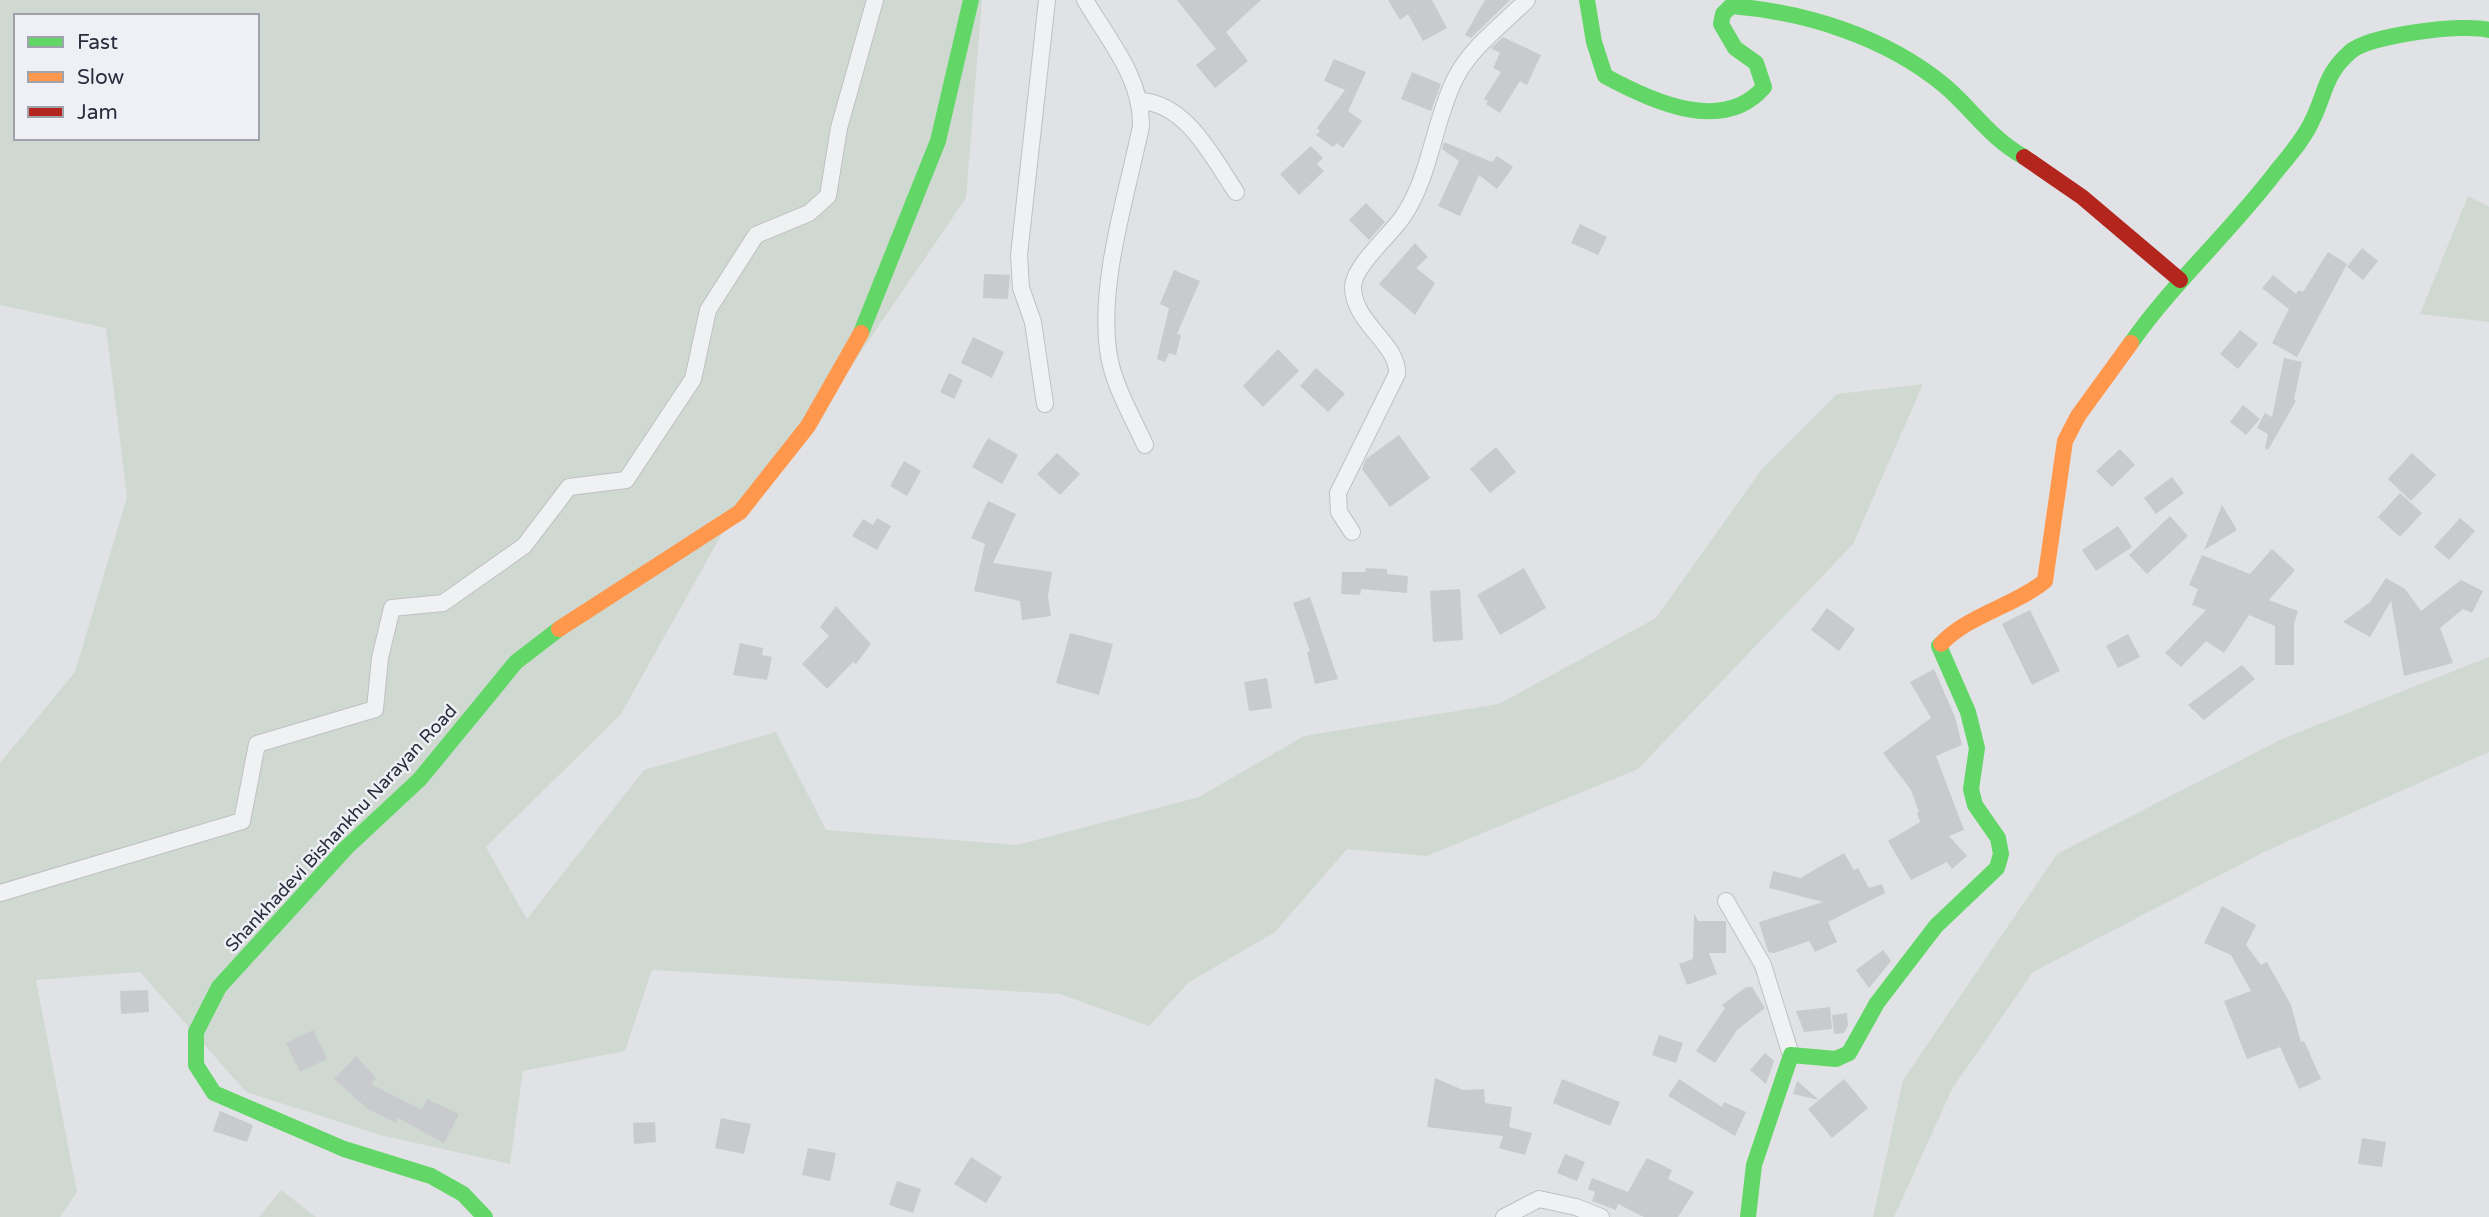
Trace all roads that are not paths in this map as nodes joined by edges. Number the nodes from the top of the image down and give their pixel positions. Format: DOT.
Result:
graph roads {
  1 [pos="875,0"];
  2 [pos="971,0"];
  3 [pos="1047,0"];
  4 [pos="1085,0"];
  5 [pos="1527,0"];
  6 [pos="1587,0"];
  7 [pos="2489,30"];
  8 [pos="1141,101"];
  9 [pos="1236,192"];
  10 [pos="2179,281"];
  11 [pos="1045,404"];
  12 [pos="1145,445"];
  13 [pos="1352,532"];
  14 [pos="0,893"];
  15 [pos="1726,901"];
  16 [pos="1791,1055"];
  17 [pos="485,1217"];
  18 [pos="1504,1217"];
  19 [pos="1601,1217"];
  20 [pos="1748,1217"];
  1 -- 14 [label="street"];
  2 -- 17 [label="street, Shankhadevi Bishankhu Narayan Road"];
  3 -- 11 [label="street"];
  4 -- 8 [label="street"];
  5 -- 13 [label="street"];
  6 -- 10 [label="street"];
  7 -- 10 [label="street"];
  8 -- 9 [label="street"];
  8 -- 12 [label="street"];
  10 -- 16 [label="street"];
  15 -- 16 [label="street"];
  16 -- 20 [label="street"];
  18 -- 19 [label="street"];
}
